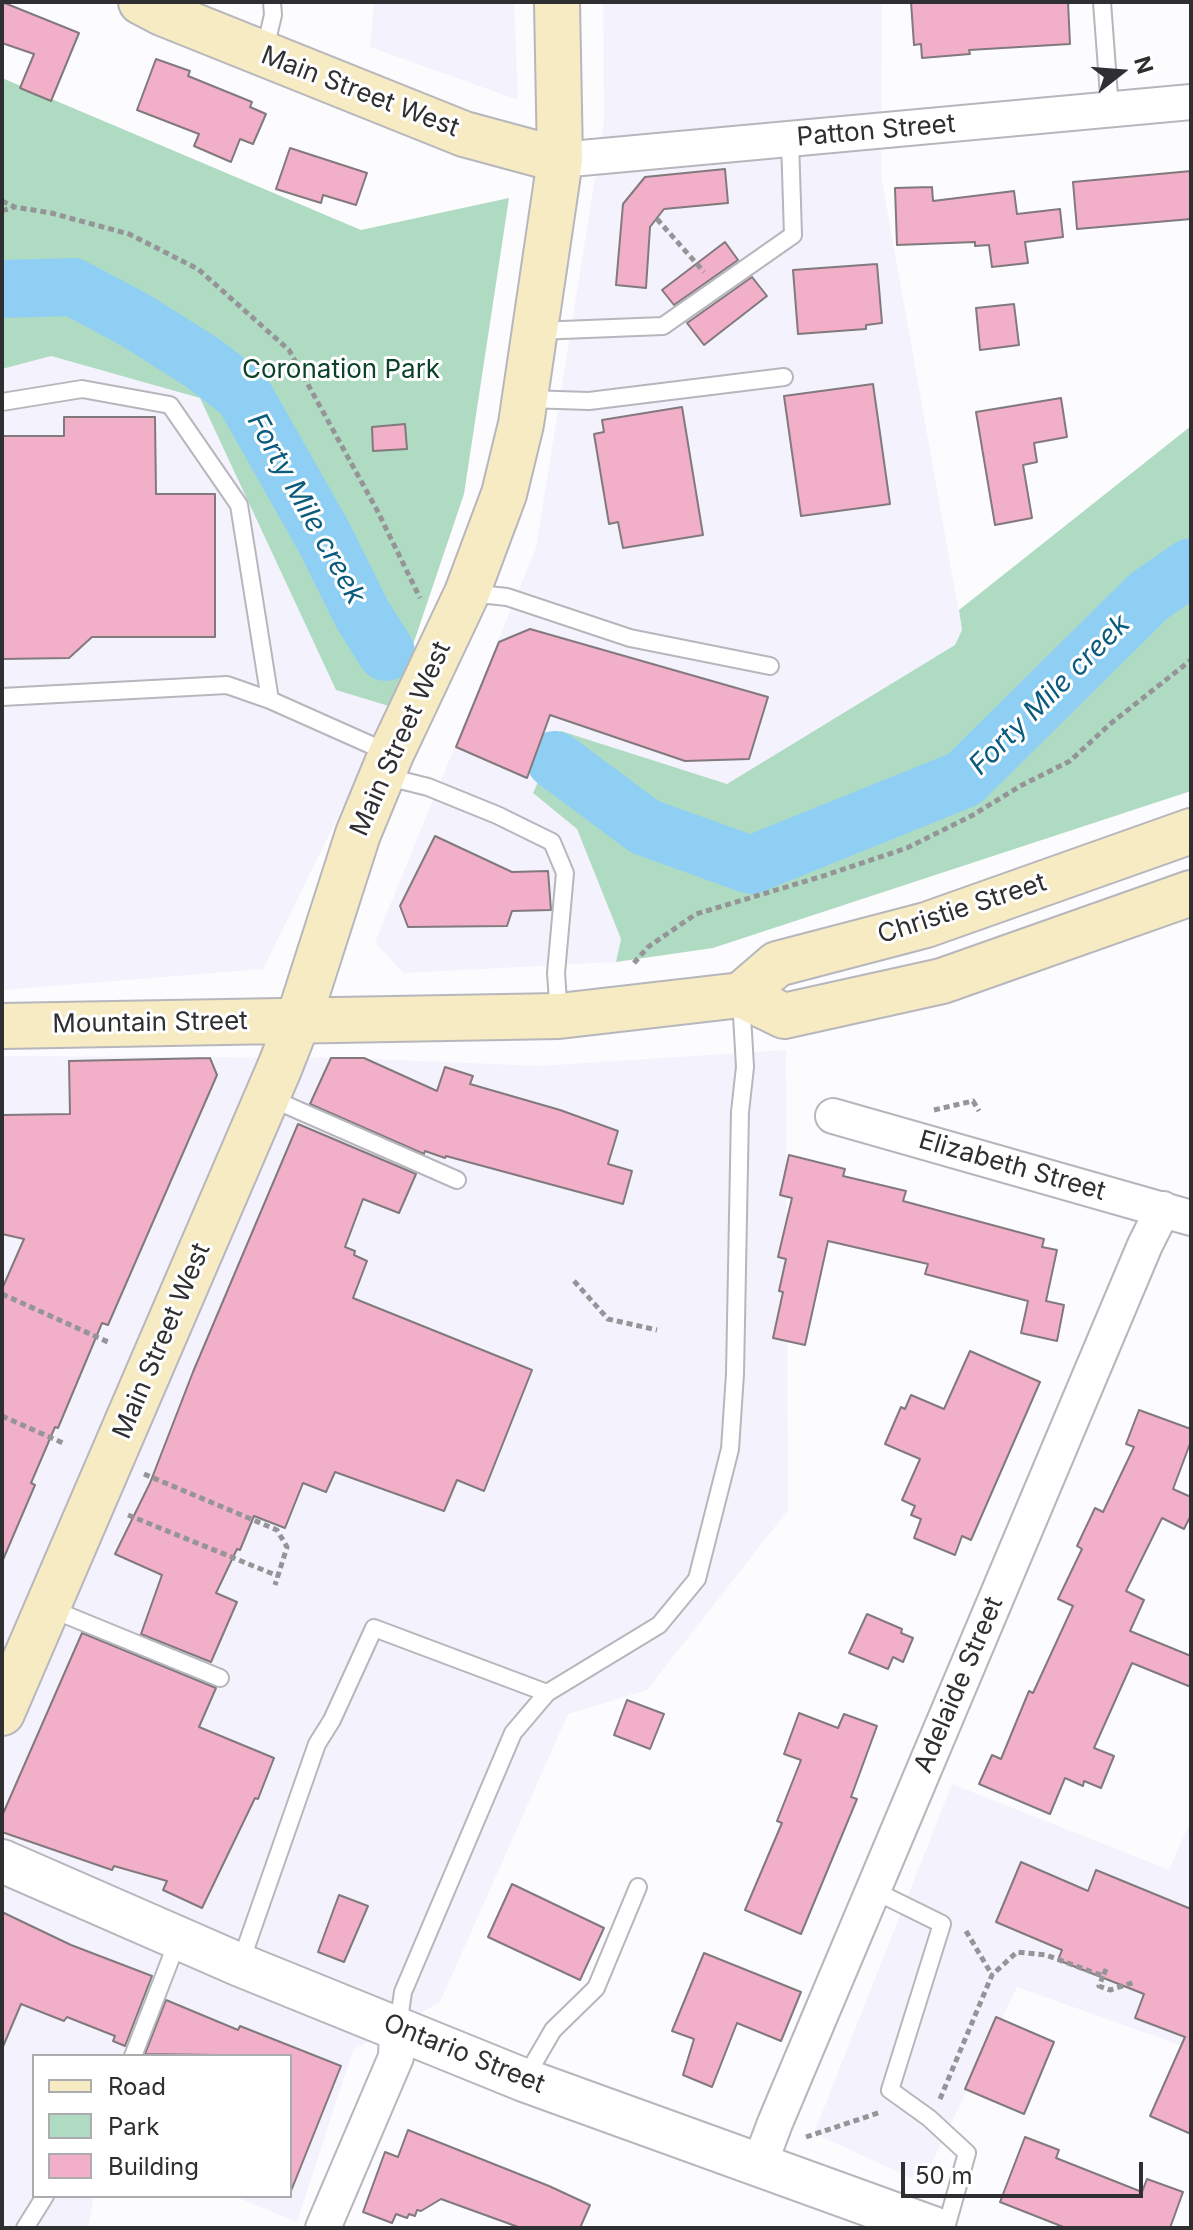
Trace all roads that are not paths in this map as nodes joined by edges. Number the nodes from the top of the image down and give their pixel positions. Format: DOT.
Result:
graph roads {
  1 [pos="141,2"];
  2 [pos="272,2"];
  3 [pos="557,2"];
  4 [pos="1102,2"];
  5 [pos="263,55"];
  6 [pos="1191,102"];
  7 [pos="1110,109"];
  8 [pos="790,140"];
  9 [pos="560,160"];
  10 [pos="535,331"];
  11 [pos="784,377"];
  12 [pos="525,399"];
  13 [pos="2,402"];
  14 [pos="467,593"];
  15 [pos="770,666"];
  16 [pos="2,697"];
  17 [pos="270,700"];
  18 [pos="387,765"];
  19 [pos="1191,831"];
  20 [pos="1191,893"];
  21 [pos="741,995"];
  22 [pos="559,1016"];
  23 [pos="298,1021"];
  24 [pos="2,1026"];
  25 [pos="267,1097"];
  26 [pos="833,1116"];
  27 [pos="457,1180"];
  28 [pos="1177,1214"];
  29 [pos="47,1608"];
  30 [pos="220,1678"];
  31 [pos="547,1693"];
  32 [pos="2,1713"];
  33 [pos="2,1861"];
  34 [pos="638,1887"];
  35 [pos="873,1890"];
  36 [pos="179,1938"];
  37 [pos="240,1965"];
  38 [pos="397,2028"];
  39 [pos="134,2054"];
  40 [pos="524,2080"];
  41 [pos="760,2163"];
  42 [pos="44,2198"];
  43 [pos="25,2228"];
  44 [pos="323,2228"];
  45 [pos="933,2228"];
  46 [pos="946,2228"];
  1 -- 5 [label="main road, Main Street West"];
  2 -- 5 [label="lane"];
  3 -- 9 [label="main road"];
  4 -- 7 [label="lane"];
  5 -- 9 [label="main road, Main Street West"];
  6 -- 7 [label="street, Patton Street"];
  7 -- 8 [label="street, Patton Street"];
  8 -- 9 [label="street, Patton Street"];
  8 -- 10 [label="lane"];
  9 -- 10 [label="main road, Main Street West"];
  10 -- 12 [label="main road, Main Street West"];
  11 -- 12 [label="lane"];
  12 -- 14 [label="main road, Main Street West"];
  13 -- 17 [label="lane"];
  14 -- 15 [label="lane"];
  14 -- 18 [label="main road, Main Street West"];
  16 -- 17 [label="lane"];
  17 -- 18 [label="lane"];
  18 -- 22 [label="lane"];
  18 -- 23 [label="main road, Main Street West"];
  19 -- 21 [label="main road, Christie Street"];
  20 -- 21 [label="main road"];
  21 -- 22 [label="main road"];
  21 -- 31 [label="lane"];
  22 -- 23 [label="main road"];
  23 -- 24 [label="main road, Mountain Street"];
  23 -- 25 [label="main road, Main Street West"];
  25 -- 27 [label="lane"];
  25 -- 29 [label="main road, Main Street West"];
  26 -- 28 [label="street, Elizabeth Street"];
  28 -- 35 [label="street, Adelaide Street"];
  29 -- 30 [label="lane"];
  29 -- 32 [label="main road, Main Street West"];
  31 -- 37 [label="lane"];
  31 -- 38 [label="lane"];
  33 -- 36 [label="street, Ontario Street"];
  34 -- 40 [label="lane"];
  35 -- 41 [label="street, Adelaide Street"];
  35 -- 46 [label="lane"];
  36 -- 37 [label="street, Ontario Street"];
  36 -- 39 [label="lane"];
  37 -- 38 [label="street, Ontario Street"];
  38 -- 40 [label="street, Ontario Street"];
  38 -- 44 [label="street"];
  40 -- 41 [label="street, Ontario Street"];
  41 -- 45 [label="street, Ontario Street"];
  42 -- 43 [label="lane"];
}
